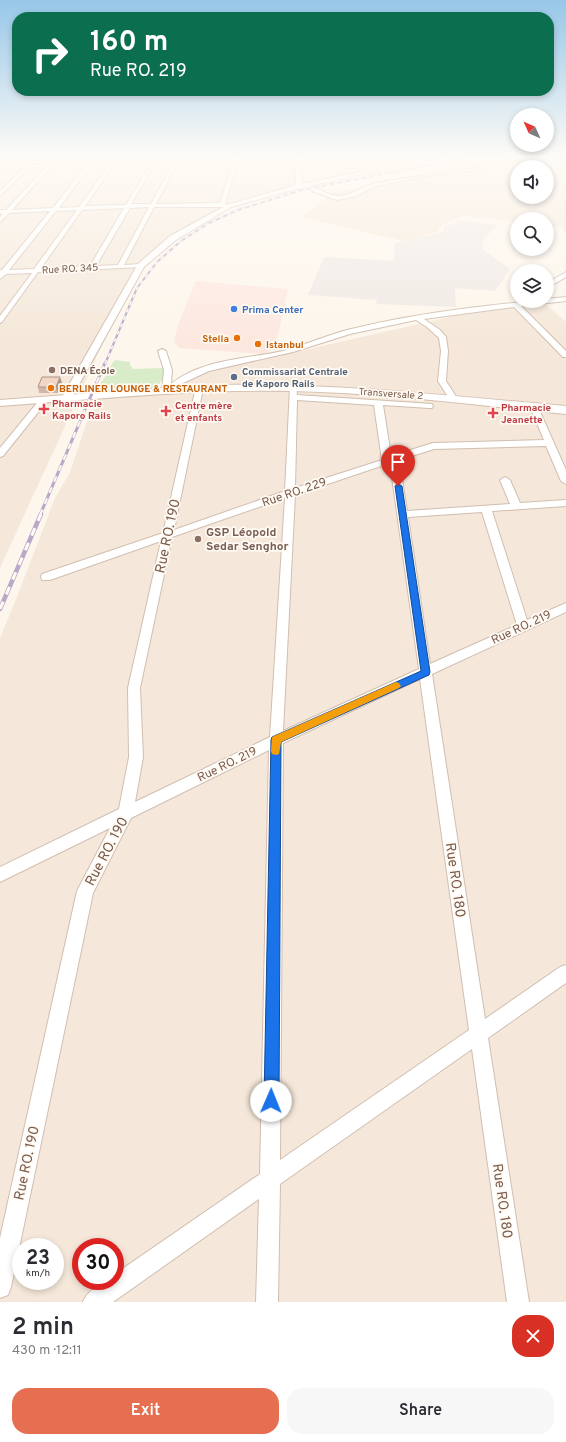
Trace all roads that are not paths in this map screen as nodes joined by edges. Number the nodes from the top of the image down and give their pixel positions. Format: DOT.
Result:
graph roads {
  1 [pos="47,219"];
  2 [pos="73,219"];
  3 [pos="121,219"];
  4 [pos="146,219"];
  5 [pos="204,219"];
  6 [pos="93,266"];
  7 [pos="121,266"];
  8 [pos="141,266"];
  9 [pos="37,270"];
  10 [pos="2,271"];
  11 [pos="566,274"];
  12 [pos="0,277"];
  13 [pos="554,282"];
  14 [pos="566,299"];
  15 [pos="554,300"];
  16 [pos="510,304"];
  17 [pos="524,308"];
  18 [pos="418,318"];
  19 [pos="0,320"];
  20 [pos="162,351"];
  21 [pos="566,355"];
  22 [pos="199,389"];
  23 [pos="166,392"];
  24 [pos="293,392"];
  25 [pos="453,398"];
  26 [pos="66,399"];
  27 [pos="44,400"];
  28 [pos="0,403"];
  29 [pos="378,403"];
  30 [pos="429,406"];
  31 [pos="534,407"];
  32 [pos="566,410"];
  33 [pos="549,443"];
  34 [pos="0,454"];
  35 [pos="391,459"];
  36 [pos="505,480"];
  37 [pos="566,481"];
  38 [pos="290,493"];
  39 [pos="566,503"];
  40 [pos="516,506"];
  41 [pos="486,508"];
  42 [pos="403,514"];
  43 [pos="167,536"];
  44 [pos="46,577"];
  45 [pos="566,607"];
  46 [pos="523,626"];
  47 [pos="426,672"];
  48 [pos="276,740"];
  49 [pos="126,813"];
  50 [pos="0,875"];
  51 [pos="566,973"];
  52 [pos="479,1034"];
  53 [pos="270,1179"];
  54 [pos="0,1287"];
  55 [pos="94,1302"];
  56 [pos="267,1302"];
  57 [pos="518,1302"];
  1 -- 10 [label="street"];
  2 -- 9 [label="street"];
  3 -- 6 [label="street"];
  4 -- 7 [label="street"];
  5 -- 8 [label="street"];
  6 -- 7 [label="street, Rue RO. 345"];
  6 -- 9 [label="street, Rue RO. 345"];
  7 -- 8 [label="street, Rue RO. 345"];
  8 -- 26 [label="street"];
  9 -- 10 [label="street, Rue RO. 345"];
  9 -- 19 [label="street"];
  10 -- 12 [label="street"];
  11 -- 13 [label="street"];
  14 -- 15 [label="street"];
  16 -- 18 [label="street"];
  17 -- 21 [label="street"];
  18 -- 23 [label="street"];
  18 -- 25 [label="street"];
  20 -- 23 [label="street"];
  22 -- 23 [label="main road, Transversale 2"];
  22 -- 24 [label="main road, Transversale 2"];
  22 -- 43 [label="street, Rue RO. 190"];
  23 -- 26 [label="main road, Transversale 2"];
  24 -- 25 [label="main road, Transversale 2"];
  24 -- 29 [label="street"];
  24 -- 38 [label="street"];
  25 -- 31 [label="main road, Transversale 2"];
  26 -- 27 [label="main road, Transversale 2"];
  27 -- 28 [label="main road, Transversale 2"];
  27 -- 34 [label="street"];
  29 -- 30 [label="street"];
  29 -- 35 [label="street, Rue RO. 180"];
  31 -- 32 [label="main road, Transversale 2"];
  31 -- 33 [label="street"];
  33 -- 35 [label="street, Rue RO. 229"];
  33 -- 37 [label="street"];
  35 -- 38 [label="street, Rue RO. 229"];
  35 -- 42 [label="street, Rue RO. 180"];
  36 -- 40 [label="street"];
  38 -- 43 [label="street, Rue RO. 229"];
  38 -- 48 [label="street"];
  39 -- 40 [label="street"];
  40 -- 41 [label="street"];
  41 -- 42 [label="street"];
  41 -- 46 [label="street"];
  42 -- 47 [label="street, Rue RO. 180"];
  43 -- 44 [label="street, Rue RO. 229"];
  43 -- 49 [label="street, Rue RO. 190"];
  45 -- 46 [label="street, Rue RO. 219"];
  46 -- 47 [label="street, Rue RO. 219"];
  47 -- 48 [label="street, Rue RO. 219"];
  47 -- 52 [label="street, Rue RO. 180"];
  48 -- 49 [label="street, Rue RO. 219"];
  48 -- 53 [label="street"];
  49 -- 50 [label="street, Rue RO. 219"];
  49 -- 54 [label="street, Rue RO. 190"];
  51 -- 52 [label="street"];
  52 -- 53 [label="street"];
  52 -- 57 [label="street, Rue RO. 180"];
  53 -- 55 [label="street"];
  53 -- 56 [label="street"];
}
